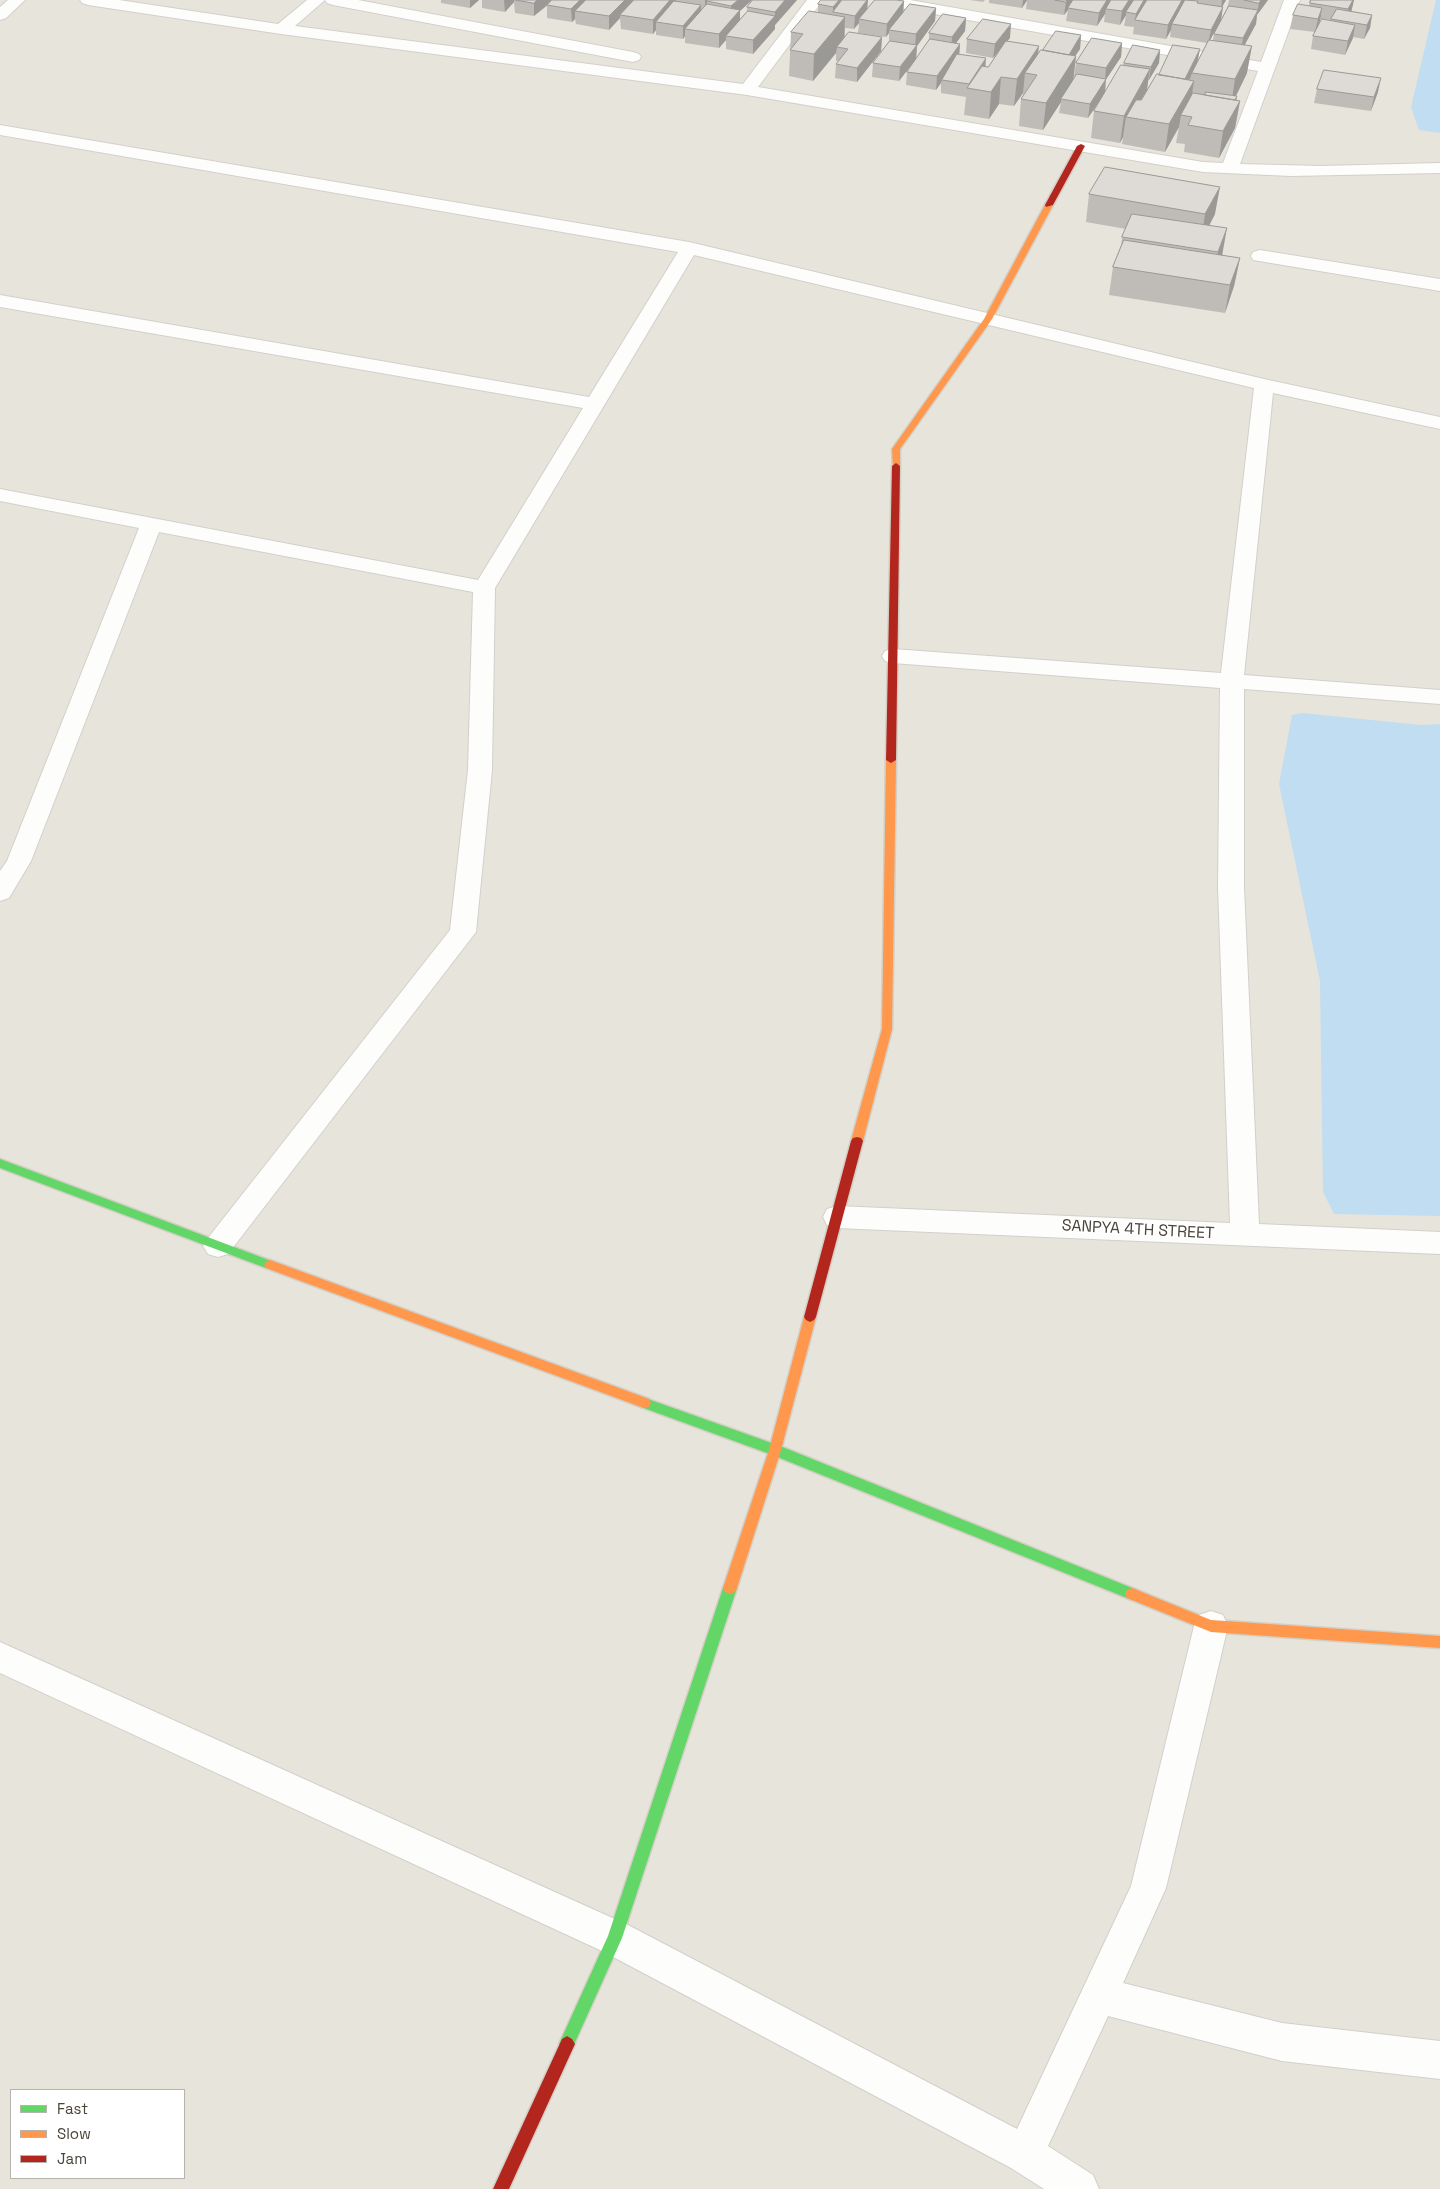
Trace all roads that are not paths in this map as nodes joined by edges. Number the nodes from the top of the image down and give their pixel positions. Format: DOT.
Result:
graph roads {
  1 [pos="17,0"];
  2 [pos="88,0"];
  3 [pos="317,0"];
  4 [pos="333,0"];
  5 [pos="815,0"];
  6 [pos="883,0"];
  7 [pos="1292,0"];
  8 [pos="0,15"];
  9 [pos="281,29"];
  10 [pos="646,60"];
  11 [pos="665,64"];
  12 [pos="1268,68"];
  13 [pos="750,85"];
  14 [pos="0,130"];
  15 [pos="1081,146"];
  16 [pos="1440,168"];
  17 [pos="1230,169"];
  18 [pos="689,248"];
  19 [pos="1260,256"];
  20 [pos="1440,285"];
  21 [pos="0,301"];
  22 [pos="988,319"];
  23 [pos="1264,385"];
  24 [pos="596,404"];
  25 [pos="1440,423"];
  26 [pos="0,496"];
  27 [pos="151,524"];
  28 [pos="484,588"];
  29 [pos="893,656"];
  30 [pos="1232,681"];
  31 [pos="1440,697"];
  32 [pos="0,892"];
  33 [pos="0,1163"];
  34 [pos="837,1217"];
  35 [pos="1245,1235"];
  36 [pos="1440,1243"];
  37 [pos="218,1246"];
  38 [pos="776,1450"];
  39 [pos="1211,1626"];
  40 [pos="1440,1642"];
  41 [pos="0,1657"];
  42 [pos="615,1938"];
  43 [pos="1098,1995"];
  44 [pos="1440,2060"];
  45 [pos="1025,2154"];
  46 [pos="501,2189"];
  47 [pos="1078,2189"];
  1 -- 8 [label="street"];
  2 -- 9 [label="street"];
  3 -- 9 [label="street"];
  4 -- 10 [label="street"];
  5 -- 13 [label="street"];
  6 -- 12 [label="street"];
  7 -- 12 [label="street"];
  9 -- 13 [label="street"];
  11 -- 13 [label="street"];
  12 -- 17 [label="street"];
  13 -- 15 [label="street"];
  14 -- 18 [label="street"];
  15 -- 17 [label="street"];
  15 -- 22 [label="street"];
  16 -- 17 [label="street"];
  18 -- 22 [label="street"];
  18 -- 24 [label="street"];
  19 -- 20 [label="street"];
  21 -- 24 [label="street"];
  22 -- 23 [label="street"];
  22 -- 29 [label="street"];
  23 -- 25 [label="street"];
  23 -- 30 [label="street"];
  24 -- 28 [label="street"];
  26 -- 27 [label="street"];
  27 -- 28 [label="street"];
  27 -- 32 [label="street"];
  28 -- 37 [label="street"];
  29 -- 30 [label="street"];
  29 -- 34 [label="street"];
  30 -- 31 [label="street"];
  30 -- 35 [label="street"];
  33 -- 37 [label="street"];
  34 -- 35 [label="street, SANPYA 4TH STREET"];
  34 -- 38 [label="street"];
  35 -- 36 [label="street, SANPYA 4TH STREET"];
  37 -- 38 [label="street"];
  38 -- 39 [label="street"];
  38 -- 42 [label="street"];
  39 -- 40 [label="street"];
  39 -- 43 [label="street"];
  41 -- 42 [label="street"];
  42 -- 45 [label="street"];
  42 -- 46 [label="street"];
  43 -- 44 [label="street"];
  43 -- 45 [label="street"];
  45 -- 47 [label="street"];
}
